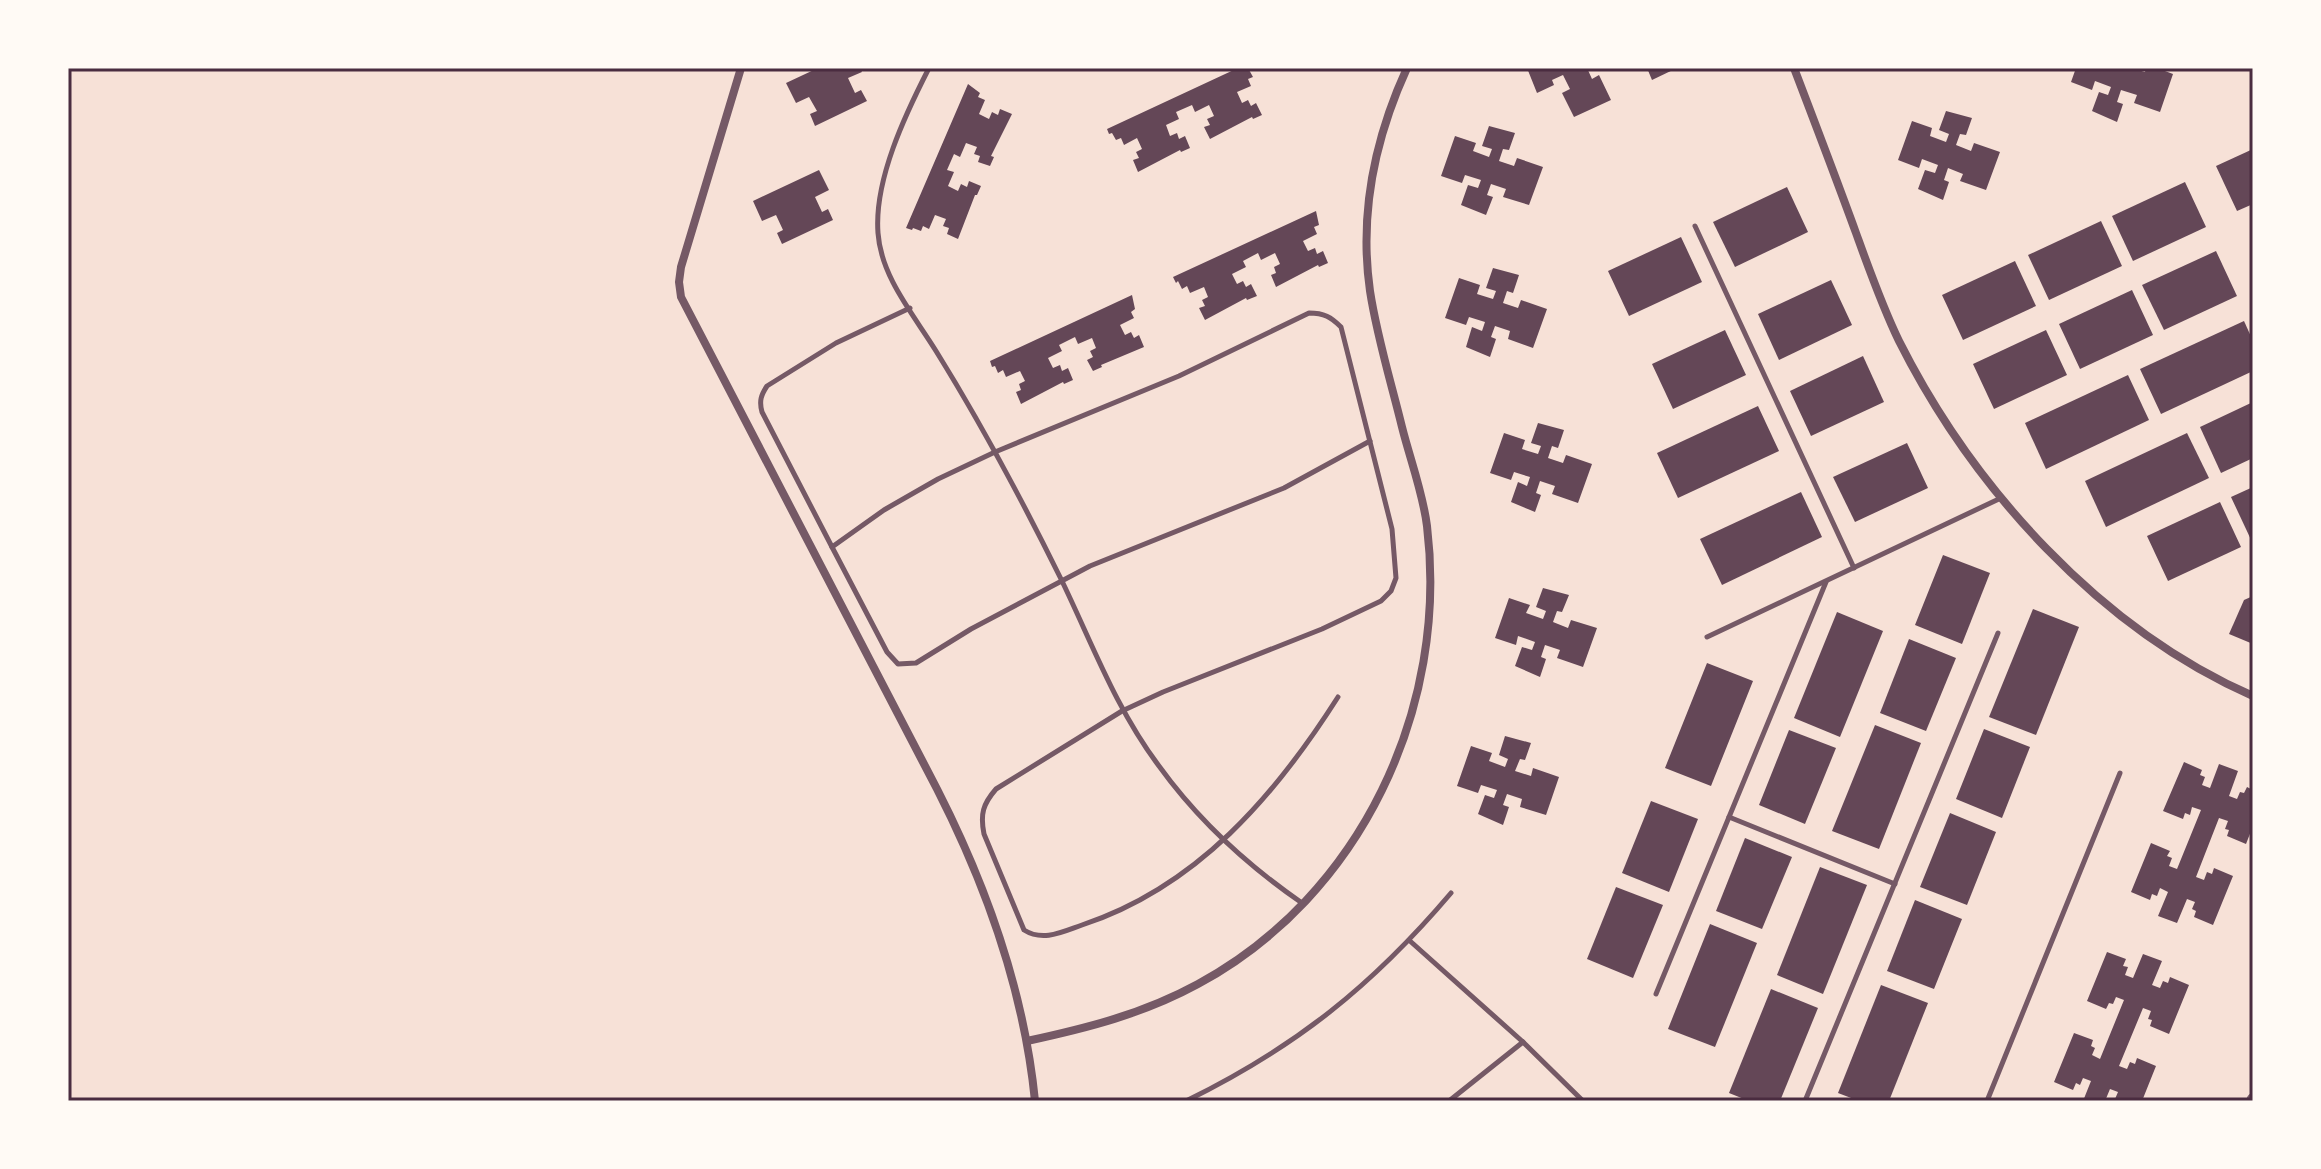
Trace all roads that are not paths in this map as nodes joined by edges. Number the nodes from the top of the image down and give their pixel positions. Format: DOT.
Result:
graph roads {
  1 [pos="741,68"];
  2 [pos="929,68"];
  3 [pos="1407,68"];
  4 [pos="1794,68"];
  5 [pos="1695,226"];
  6 [pos="910,308"];
  7 [pos="1370,441"];
  8 [pos="995,452"];
  9 [pos="2001,498"];
  10 [pos="832,547"];
  11 [pos="1854,568"];
  12 [pos="1062,582"];
  13 [pos="1826,582"];
  14 [pos="1998,633"];
  15 [pos="1707,637"];
  16 [pos="2253,696"];
  17 [pos="1338,697"];
  18 [pos="1122,711"];
  19 [pos="2120,773"];
  20 [pos="1729,817"];
  21 [pos="1224,841"];
  22 [pos="1895,884"];
  23 [pos="1451,893"];
  24 [pos="1302,903"];
  25 [pos="1410,941"];
  26 [pos="1656,994"];
  27 [pos="1027,1041"];
  28 [pos="1523,1042"];
  29 [pos="1035,1101"];
  30 [pos="1186,1101"];
  31 [pos="1449,1101"];
  32 [pos="1583,1101"];
  33 [pos="1805,1101"];
  34 [pos="1987,1101"];
  1 -- 27 [label="street"];
  2 -- 6 [label="lane"];
  3 -- 24 [label="street"];
  4 -- 9 [label="street"];
  5 -- 11 [label="lane"];
  6 -- 8 [label="lane"];
  6 -- 10 [label="lane"];
  7 -- 8 [label="lane"];
  7 -- 12 [label="lane"];
  7 -- 18 [label="lane"];
  8 -- 10 [label="lane"];
  8 -- 12 [label="lane"];
  9 -- 11 [label="lane"];
  9 -- 16 [label="street"];
  10 -- 12 [label="lane"];
  11 -- 13 [label="lane"];
  12 -- 18 [label="lane"];
  13 -- 15 [label="lane"];
  13 -- 20 [label="lane"];
  14 -- 22 [label="lane"];
  17 -- 21 [label="lane"];
  18 -- 21 [label="lane"];
  18 -- 21 [label="lane"];
  19 -- 34 [label="lane"];
  20 -- 22 [label="lane"];
  20 -- 26 [label="lane"];
  21 -- 24 [label="lane"];
  22 -- 33 [label="lane"];
  23 -- 25 [label="lane"];
  24 -- 27 [label="street"];
  25 -- 28 [label="lane"];
  25 -- 30 [label="lane"];
  27 -- 29 [label="street"];
  28 -- 31 [label="lane"];
  28 -- 32 [label="lane"];
}
